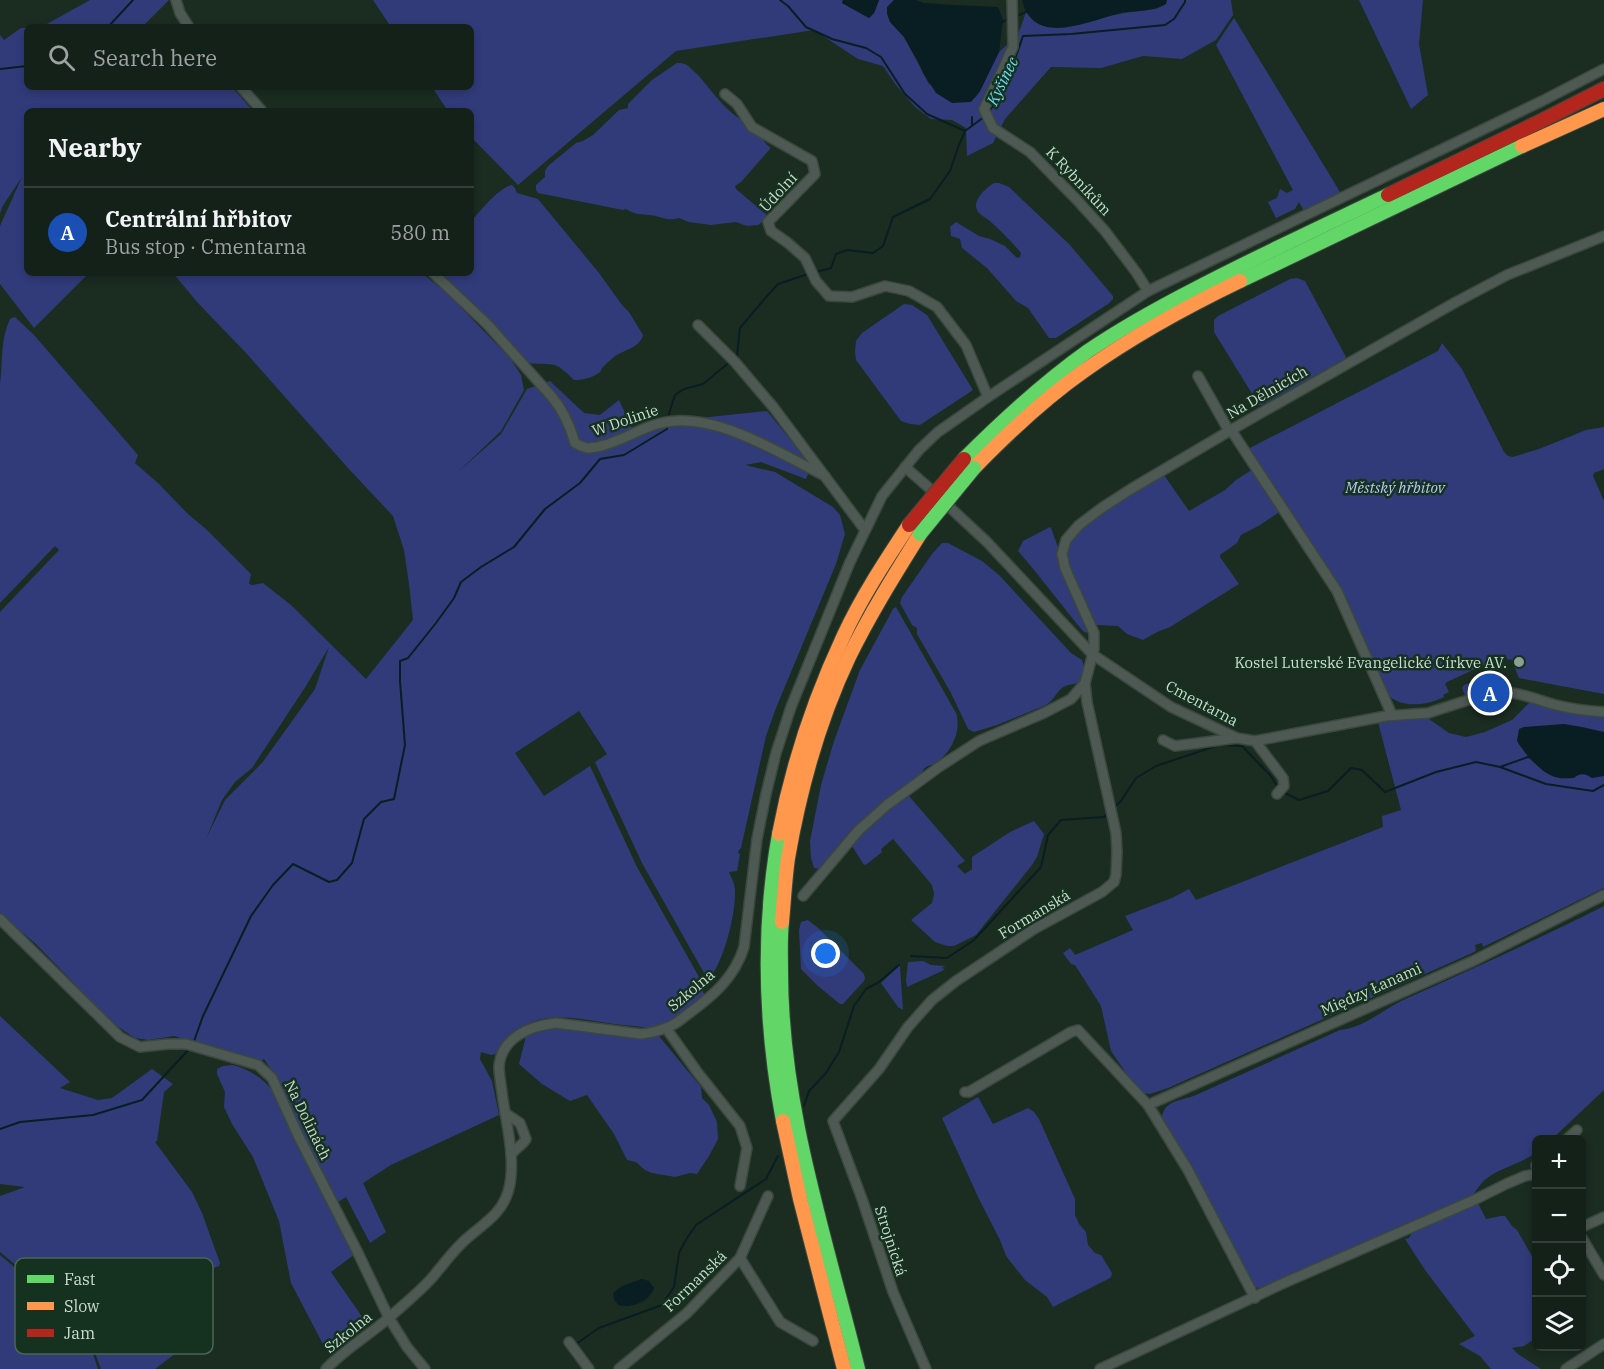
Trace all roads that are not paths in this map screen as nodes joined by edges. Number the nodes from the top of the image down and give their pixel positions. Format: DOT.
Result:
graph roads {
  1 [pos="176,0"];
  2 [pos="1012,0"];
  3 [pos="187,24"];
  4 [pos="1604,69"];
  5 [pos="1604,89"];
  6 [pos="244,90"];
  7 [pos="725,94"];
  8 [pos="259,108"];
  9 [pos="1604,109"];
  10 [pos="1604,236"];
  11 [pos="436,276"];
  12 [pos="1148,291"];
  13 [pos="698,325"];
  14 [pos="1198,376"];
  15 [pos="988,397"];
  16 [pos="1230,430"];
  17 [pos="969,463"];
  18 [pos="904,466"];
  19 [pos="825,476"];
  20 [pos="915,530"];
  21 [pos="865,531"];
  22 [pos="1092,654"];
  23 [pos="1085,683"];
  24 [pos="1071,699"];
  25 [pos="1087,702"];
  26 [pos="1604,712"];
  27 [pos="1392,715"];
  28 [pos="1237,738"];
  29 [pos="1163,740"];
  30 [pos="1255,741"];
  31 [pos="1277,794"];
  32 [pos="1604,895"];
  33 [pos="803,896"];
  34 [pos="0,919"];
  35 [pos="666,1028"];
  36 [pos="965,1092"];
  37 [pos="1148,1105"];
  38 [pos="505,1113"];
  39 [pos="833,1121"];
  40 [pos="1577,1130"];
  41 [pos="1572,1135"];
  42 [pos="511,1155"];
  43 [pos="1532,1175"];
  44 [pos="740,1186"];
  45 [pos="768,1196"];
  46 [pos="1604,1217"];
  47 [pos="1586,1225"];
  48 [pos="1584,1243"];
  49 [pos="740,1258"];
  50 [pos="1604,1275"];
  51 [pos="1255,1298"];
  52 [pos="389,1318"];
  53 [pos="813,1341"];
  54 [pos="569,1342"];
  55 [pos="1604,1344"];
  56 [pos="326,1369"];
  57 [pos="425,1369"];
  58 [pos="589,1369"];
  59 [pos="619,1369"];
  60 [pos="844,1369"];
  61 [pos="858,1369"];
  62 [pos="927,1369"];
  63 [pos="1100,1369"];
  64 [pos="1566,1369"];
  1 -- 3 [label="street"];
  2 -- 12 [label="street, K Rybníkům"];
  4 -- 12 [label="street, Szkolna"];
  5 -- 17 [label="highway"];
  6 -- 8 [label="street"];
  7 -- 15 [label="street, Údolní"];
  9 -- 17 [label="highway"];
  10 -- 16 [label="street, Na Dělnicích"];
  11 -- 19 [label="street, W Dolinie"];
  12 -- 15 [label="street, Szkolna"];
  13 -- 19 [label="street"];
  14 -- 16 [label="street"];
  15 -- 18 [label="street, Szkolna"];
  16 -- 22 [label="street, Na Dělnicích"];
  16 -- 27 [label="street"];
  17 -- 20 [label="highway, bridge"];
  18 -- 21 [label="street, Szkolna"];
  18 -- 22 [label="street, Cmentarna"];
  19 -- 21 [label="street"];
  20 -- 60 [label="highway"];
  20 -- 61 [label="highway"];
  21 -- 35 [label="street, Szkolna"];
  22 -- 23 [label="street"];
  22 -- 28 [label="street, Cmentarna"];
  23 -- 24 [label="street"];
  23 -- 25 [label="street, Formanská"];
  24 -- 25 [label="street"];
  24 -- 33 [label="street"];
  25 -- 39 [label="street, Formanská"];
  26 -- 27 [label="street, Cmentarna"];
  27 -- 30 [label="street, Cmentarna"];
  28 -- 29 [label="street"];
  28 -- 30 [label="street, Cmentarna"];
  30 -- 31 [label="street"];
  32 -- 37 [label="street, Między Łanami"];
  34 -- 52 [label="street, Na Dolinách"];
  35 -- 38 [label="street, Szkolna"];
  35 -- 44 [label="street"];
  36 -- 37 [label="street"];
  37 -- 51 [label="street"];
  38 -- 42 [label="street, Szkolna"];
  38 -- 42 [label="street"];
  39 -- 62 [label="street, Strojnická"];
  40 -- 41 [label="street"];
  42 -- 52 [label="street, Szkolna"];
  43 -- 51 [label="street"];
  45 -- 49 [label="street, Formanská"];
  46 -- 47 [label="street"];
  48 -- 50 [label="street"];
  49 -- 53 [label="street"];
  49 -- 59 [label="street, Formanská"];
  51 -- 63 [label="street"];
  52 -- 56 [label="street, Szkolna"];
  52 -- 57 [label="street, Na Dolinách"];
  54 -- 58 [label="street"];
  55 -- 64 [label="street"];
}
